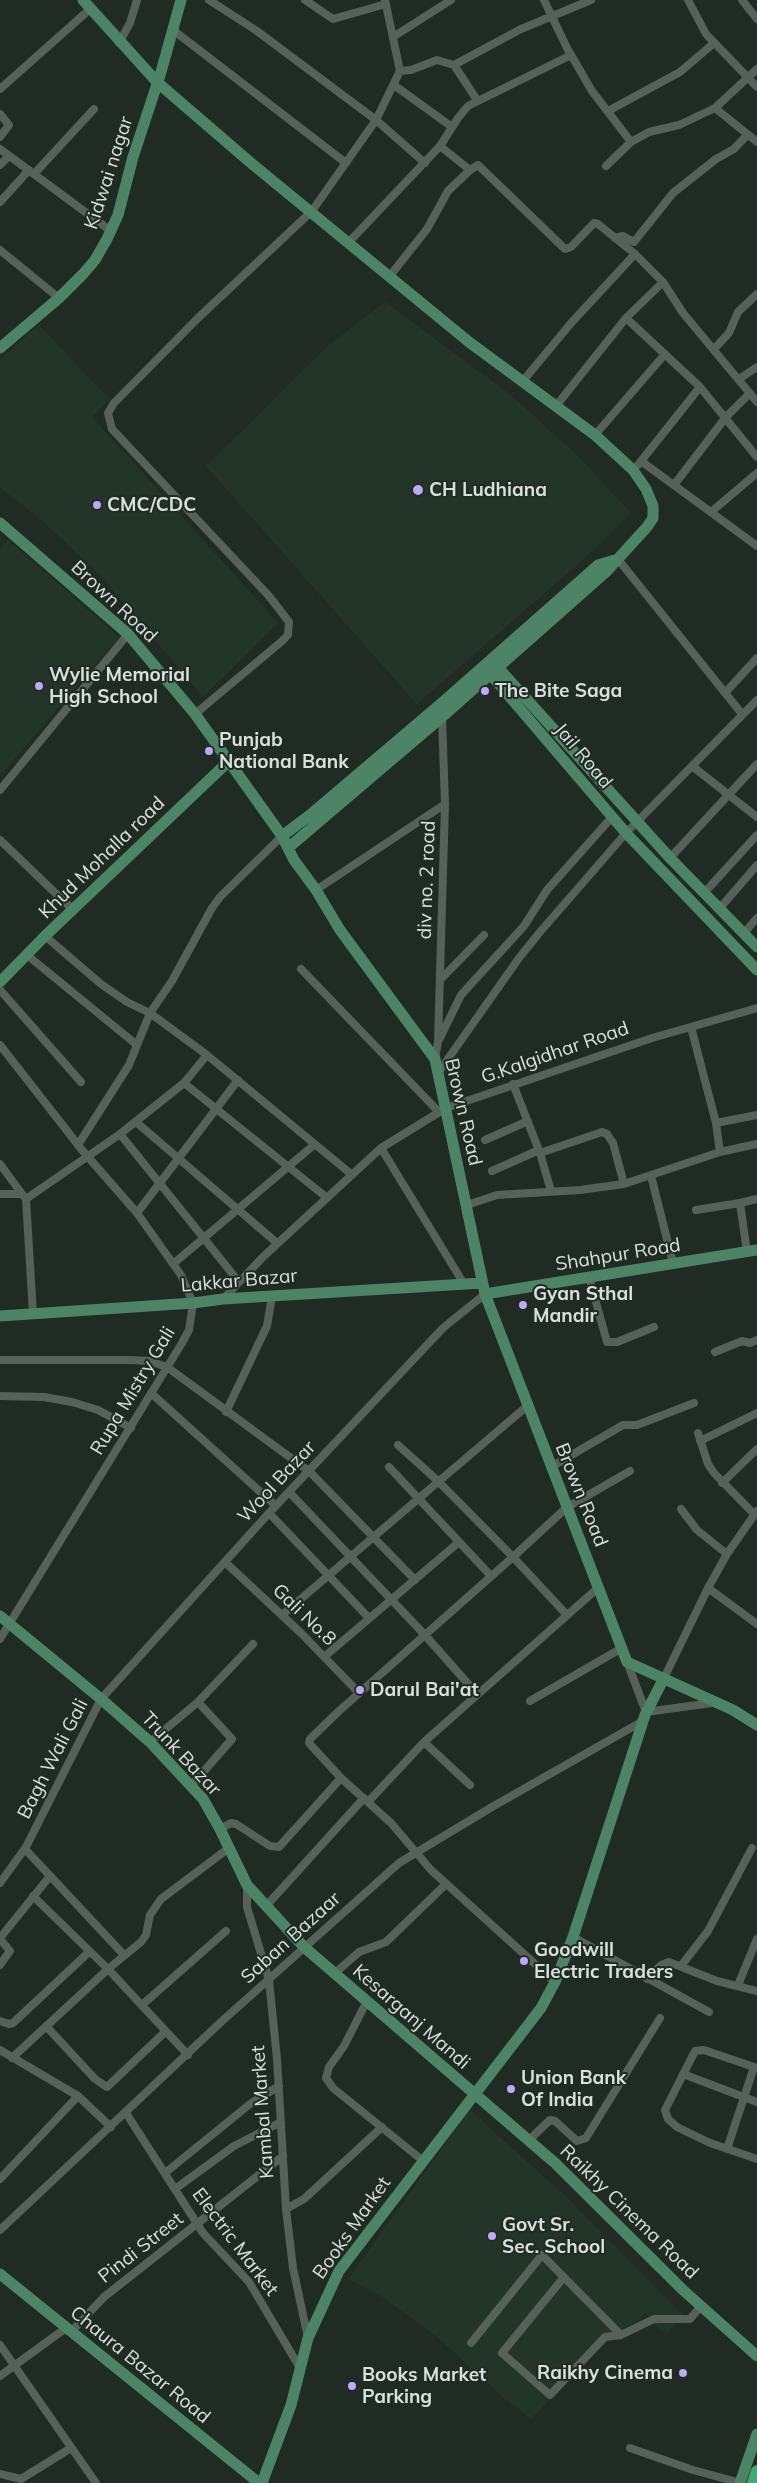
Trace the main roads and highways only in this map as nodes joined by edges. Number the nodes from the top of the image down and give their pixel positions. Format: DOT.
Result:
graph roads {
  1 [pos="757,2471"];
  2 [pos="752,2483"];
  1 -- 2 [label="main road"];
}
